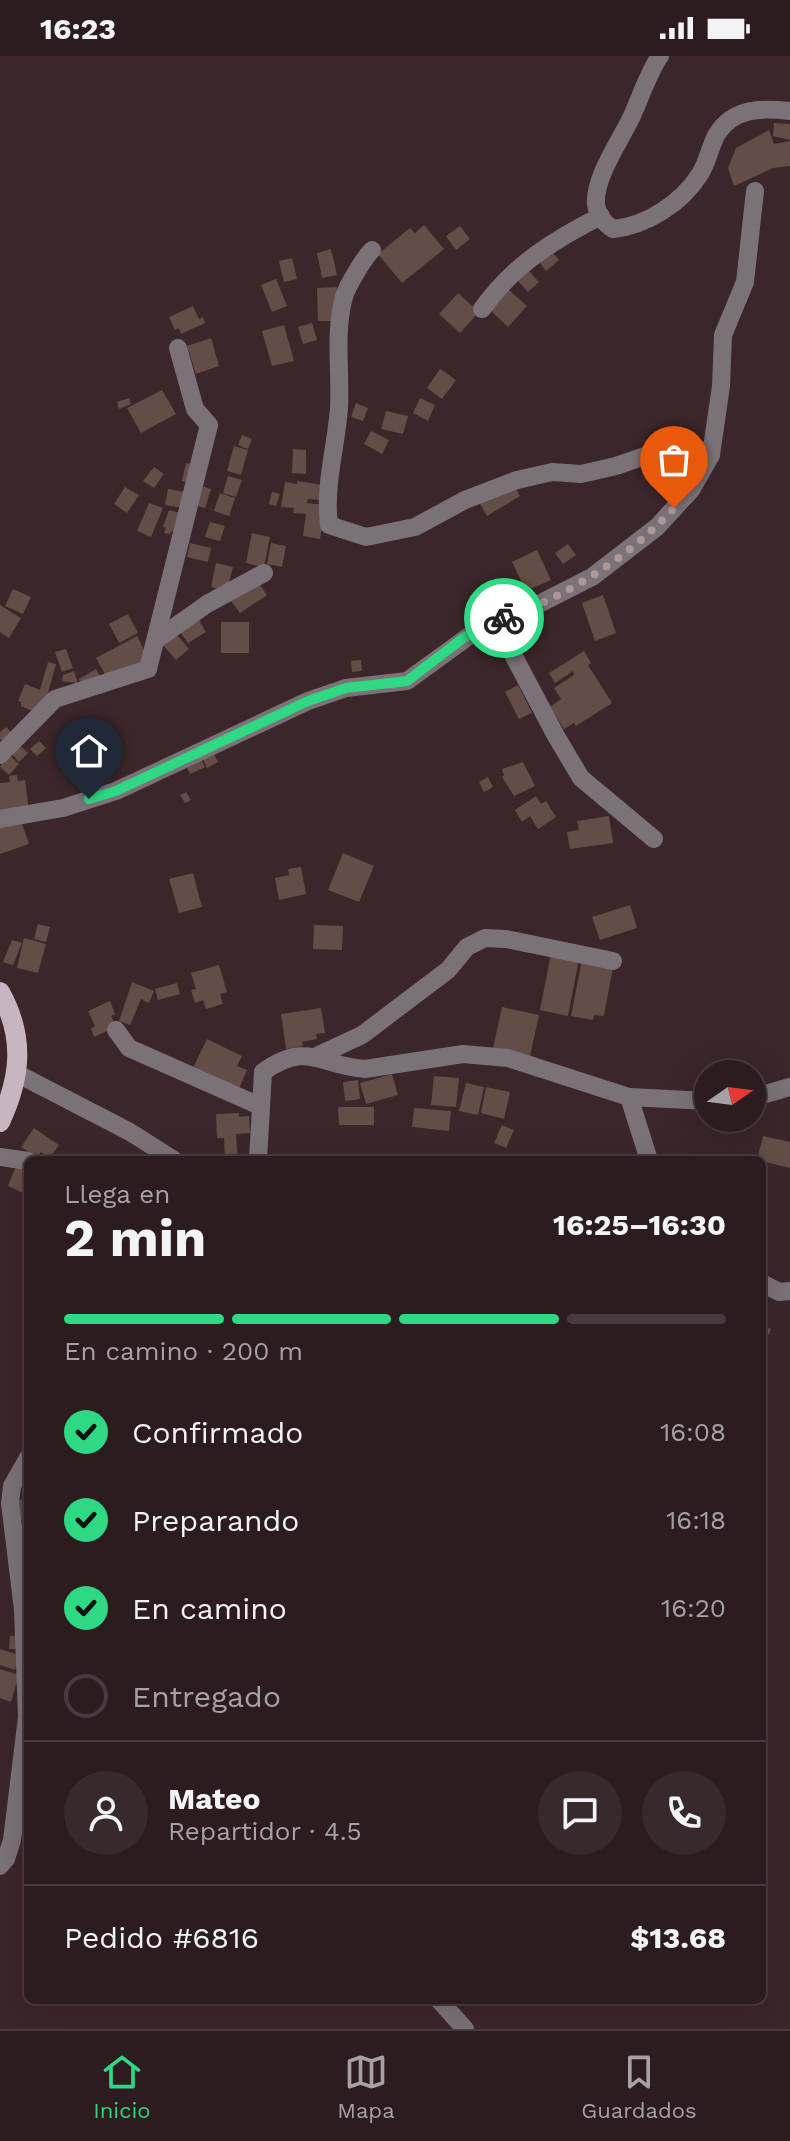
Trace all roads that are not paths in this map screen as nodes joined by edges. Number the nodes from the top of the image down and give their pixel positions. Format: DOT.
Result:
graph roads {
  1 [pos="660,56"];
  2 [pos="790,111"];
  3 [pos="755,191"];
  4 [pos="601,216"];
  5 [pos="372,250"];
  6 [pos="482,309"];
  7 [pos="178,348"];
  8 [pos="711,455"];
  9 [pos="264,573"];
  10 [pos="487,623"];
  11 [pos="156,640"];
  12 [pos="0,755"];
  13 [pos="0,819"];
  14 [pos="654,839"];
  15 [pos="613,961"];
  16 [pos="0,992"];
  17 [pos="116,1030"];
  18 [pos="317,1056"];
  19 [pos="16,1073"];
  20 [pos="790,1087"];
  21 [pos="766,1094"];
  22 [pos="629,1097"];
  23 [pos="694,1100"];
  24 [pos="260,1106"];
  25 [pos="0,1122"];
  26 [pos="168,1156"];
  27 [pos="258,1156"];
  28 [pos="648,1156"];
  29 [pos="0,1157"];
  30 [pos="24,1160"];
  31 [pos="766,1285"];
  32 [pos="790,1291"];
  33 [pos="24,1465"];
  34 [pos="24,1637"];
  35 [pos="24,1742"];
  36 [pos="0,1866"];
  37 [pos="443,2004"];
  38 [pos="465,2029"];
  1 -- 4 [label="street"];
  2 -- 4 [label="street"];
  3 -- 8 [label="street"];
  4 -- 6 [label="street"];
  5 -- 8 [label="street"];
  7 -- 11 [label="street"];
  8 -- 10 [label="street"];
  9 -- 11 [label="street"];
  10 -- 13 [label="street"];
  10 -- 14 [label="street"];
  11 -- 12 [label="street"];
  15 -- 18 [label="street"];
  16 -- 19 [label="main road"];
  17 -- 24 [label="street"];
  18 -- 22 [label="street"];
  18 -- 24 [label="street"];
  19 -- 25 [label="main road"];
  19 -- 26 [label="street"];
  20 -- 21 [label="street"];
  22 -- 23 [label="street"];
  22 -- 28 [label="street"];
  24 -- 27 [label="street"];
  29 -- 30 [label="street"];
  31 -- 32 [label="street"];
  33 -- 34 [label="street"];
  35 -- 36 [label="street"];
  37 -- 38 [label="street"];
}
